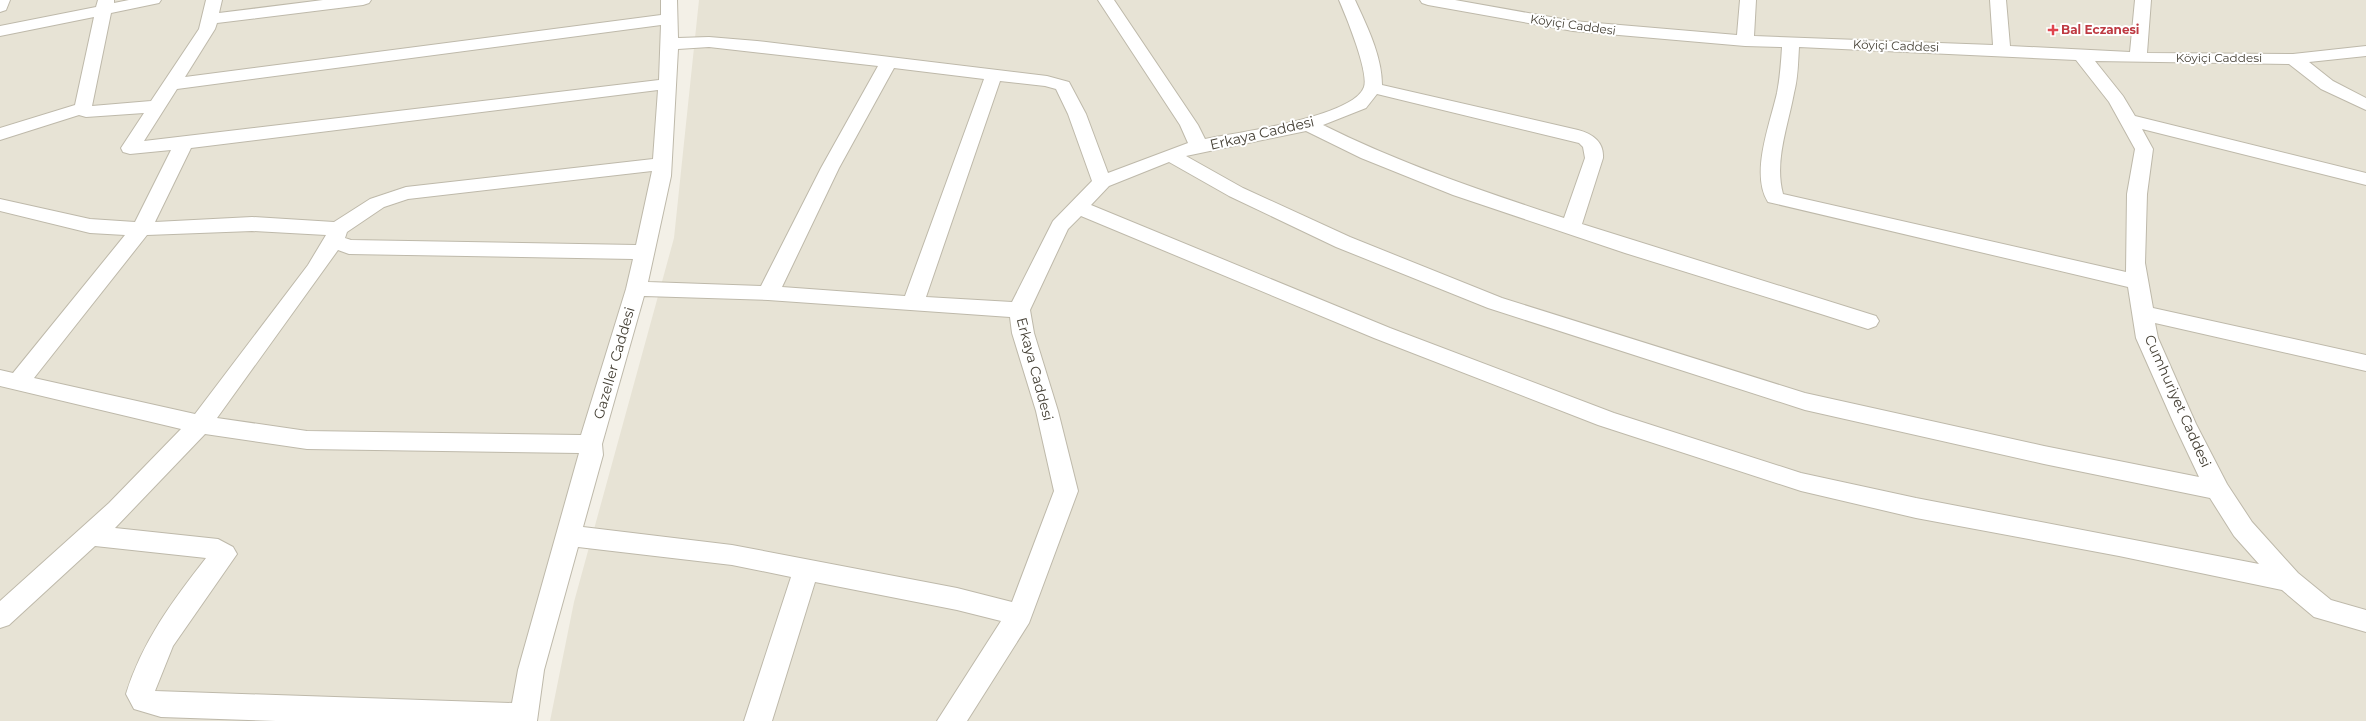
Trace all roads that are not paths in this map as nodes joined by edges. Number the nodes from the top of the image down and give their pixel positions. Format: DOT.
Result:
graph roads {
  1 [pos="2,0"];
  2 [pos="153,0"];
  3 [pos="214,0"];
  4 [pos="363,0"];
  5 [pos="1106,0"];
  6 [pos="1348,0"];
  7 [pos="1428,0"];
  8 [pos="1748,0"];
  9 [pos="1998,0"];
  10 [pos="2142,0"];
  11 [pos="1466,4"];
  12 [pos="105,5"];
  13 [pos="0,7"];
  14 [pos="669,10"];
  15 [pos="210,19"];
  16 [pos="0,31"];
  17 [pos="1745,41"];
  18 [pos="1791,43"];
  19 [pos="670,44"];
  20 [pos="2002,50"];
  21 [pos="2366,51"];
  22 [pos="2081,55"];
  23 [pos="2138,58"];
  24 [pos="2293,59"];
  25 [pos="889,61"];
  26 [pos="994,74"];
  27 [pos="172,84"];
  28 [pos="667,84"];
  29 [pos="1373,88"];
  30 [pos="2366,105"];
  31 [pos="157,106"];
  32 [pos="83,108"];
  33 [pos="2128,120"];
  34 [pos="1308,125"];
  35 [pos="0,134"];
  36 [pos="184,143"];
  37 [pos="1199,146"];
  38 [pos="1170,155"];
  39 [pos="662,164"];
  40 [pos="2366,179"];
  41 [pos="1102,182"];
  42 [pos="0,205"];
  43 [pos="1078,207"];
  44 [pos="141,228"];
  45 [pos="1572,228"];
  46 [pos="336,235"];
  47 [pos="644,252"];
  48 [pos="2138,282"];
  49 [pos="636,288"];
  50 [pos="768,293"];
  51 [pos="913,304"];
  52 [pos="1019,310"];
  53 [pos="2143,313"];
  54 [pos="1868,321"];
  55 [pos="2366,363"];
  56 [pos="9,380"];
  57 [pos="200,424"];
  58 [pos="590,444"];
  59 [pos="2218,490"];
  60 [pos="90,535"];
  61 [pos="569,536"];
  62 [pos="806,571"];
  63 [pos="2289,581"];
  64 [pos="1020,615"];
  65 [pos="0,617"];
  66 [pos="2366,621"];
  67 [pos="524,719"];
  68 [pos="758,721"];
  69 [pos="951,721"];
  1 -- 13 [label="street"];
  2 -- 12 [label="street"];
  3 -- 15 [label="street"];
  4 -- 15 [label="street"];
  5 -- 37 [label="street"];
  6 -- 29 [label="street"];
  7 -- 11 [label="street, Köyiçi Caddesi"];
  8 -- 17 [label="street"];
  9 -- 20 [label="street"];
  10 -- 23 [label="street"];
  11 -- 17 [label="street, Köyiçi Caddesi"];
  12 -- 16 [label="street"];
  12 -- 32 [label="street"];
  14 -- 19 [label="street, Gazeller Caddesi"];
  14 -- 27 [label="street"];
  15 -- 27 [label="street"];
  17 -- 18 [label="street, Köyiçi Caddesi"];
  18 -- 20 [label="street, Köyiçi Caddesi"];
  18 -- 48 [label="street"];
  19 -- 25 [label="street"];
  19 -- 28 [label="street, Gazeller Caddesi"];
  20 -- 22 [label="street, Köyiçi Caddesi"];
  21 -- 24 [label="street, Köyiçi Caddesi"];
  22 -- 23 [label="street, Köyiçi Caddesi"];
  22 -- 33 [label="street, Cumhuriyet Caddesi"];
  23 -- 24 [label="street, Köyiçi Caddesi"];
  24 -- 30 [label="street"];
  25 -- 26 [label="street"];
  25 -- 50 [label="street"];
  26 -- 41 [label="street"];
  26 -- 51 [label="street"];
  27 -- 31 [label="street"];
  28 -- 36 [label="street"];
  28 -- 39 [label="street, Gazeller Caddesi"];
  29 -- 34 [label="street, Erkaya Caddesi"];
  29 -- 45 [label="street"];
  31 -- 32 [label="street"];
  31 -- 36 [label="street"];
  32 -- 35 [label="street"];
  33 -- 40 [label="street"];
  33 -- 48 [label="street, Cumhuriyet Caddesi"];
  34 -- 37 [label="street, Erkaya Caddesi"];
  34 -- 45 [label="street"];
  36 -- 44 [label="street"];
  37 -- 38 [label="street, Erkaya Caddesi"];
  38 -- 41 [label="street, Erkaya Caddesi"];
  38 -- 59 [label="street"];
  39 -- 46 [label="street"];
  39 -- 47 [label="street, Gazeller Caddesi"];
  41 -- 43 [label="street, Erkaya Caddesi"];
  42 -- 44 [label="street"];
  43 -- 52 [label="street, Erkaya Caddesi"];
  43 -- 63 [label="street"];
  44 -- 46 [label="street"];
  44 -- 56 [label="street"];
  45 -- 54 [label="street"];
  46 -- 47 [label="street"];
  46 -- 57 [label="street"];
  47 -- 49 [label="street, Gazeller Caddesi"];
  48 -- 53 [label="street, Cumhuriyet Caddesi"];
  49 -- 50 [label="street"];
  49 -- 58 [label="street, Gazeller Caddesi"];
  50 -- 51 [label="street"];
  51 -- 52 [label="street"];
  52 -- 64 [label="street, Erkaya Caddesi"];
  53 -- 55 [label="street"];
  53 -- 59 [label="street, Cumhuriyet Caddesi"];
  56 -- 57 [label="street"];
  57 -- 58 [label="street"];
  57 -- 60 [label="street"];
  58 -- 61 [label="street, Gazeller Caddesi"];
  59 -- 63 [label="street, Cumhuriyet Caddesi"];
  60 -- 65 [label="street"];
  60 -- 67 [label="street"];
  61 -- 62 [label="street"];
  61 -- 67 [label="street, Gazeller Caddesi"];
  62 -- 64 [label="street"];
  62 -- 68 [label="street"];
  63 -- 66 [label="street, Cumhuriyet Caddesi"];
  64 -- 69 [label="street, Erkaya Caddesi"];
}
